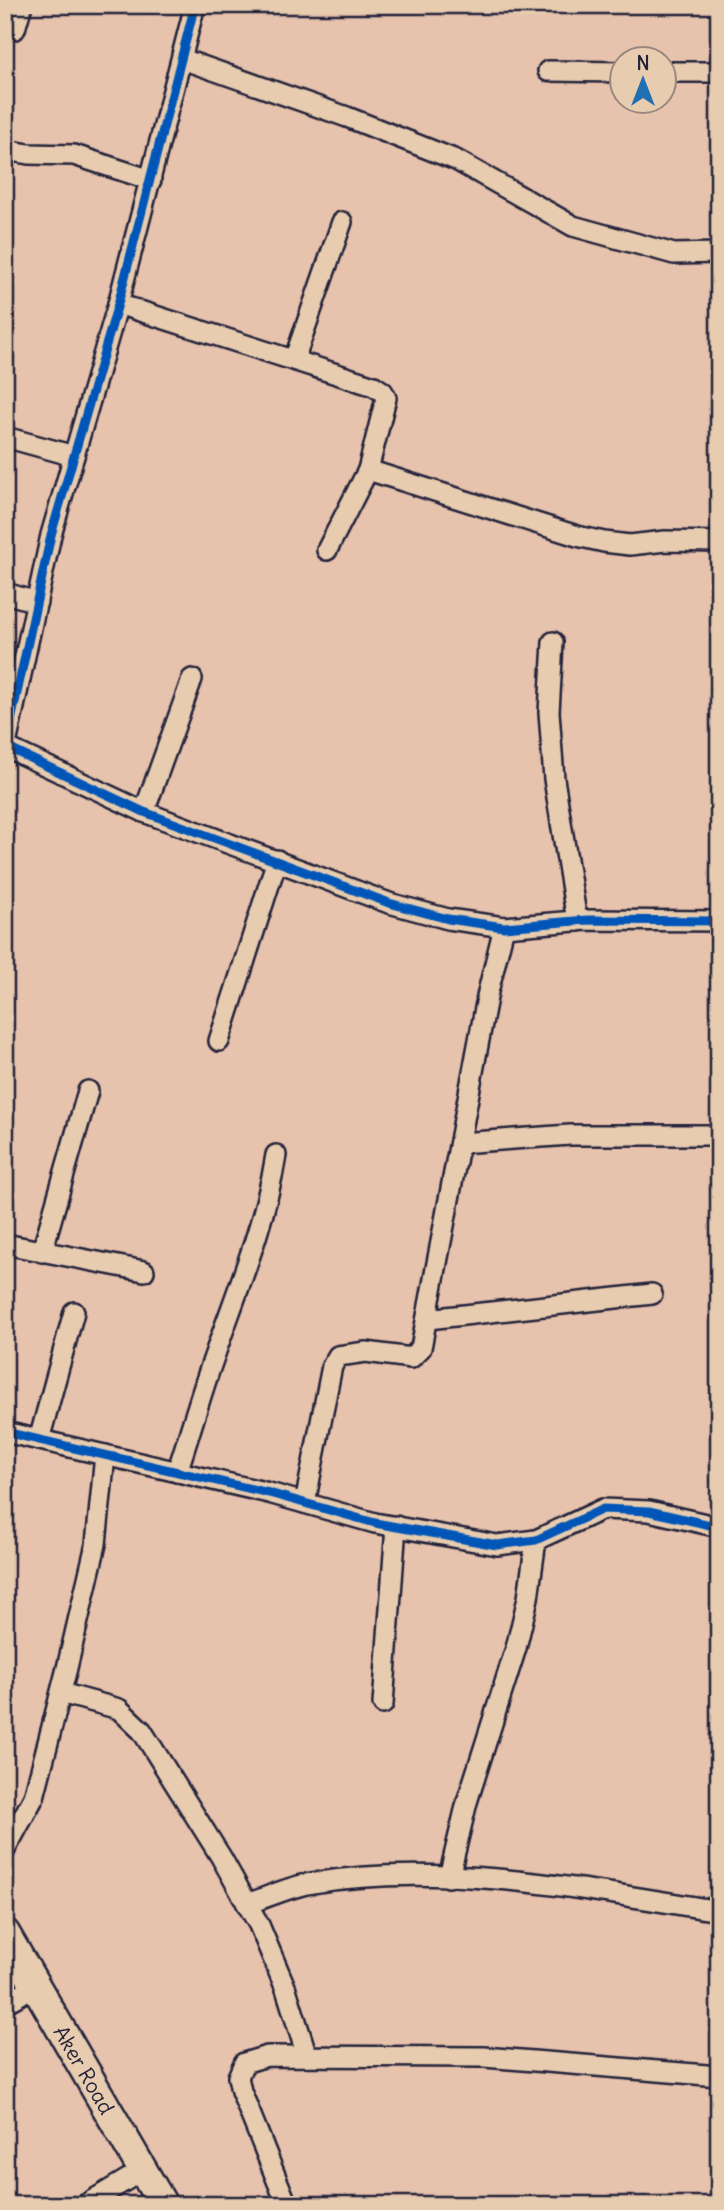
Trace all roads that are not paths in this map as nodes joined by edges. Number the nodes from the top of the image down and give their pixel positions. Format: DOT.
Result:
graph roads {
  1 [pos="22,5"];
  2 [pos="195,5"];
  3 [pos="15,29"];
  4 [pos="182,59"];
  5 [pos="548,71"];
  6 [pos="608,72"];
  7 [pos="678,72"];
  8 [pos="719,72"];
  9 [pos="5,150"];
  10 [pos="150,180"];
  11 [pos="342,222"];
  12 [pos="719,253"];
  13 [pos="118,304"];
  14 [pos="294,360"];
  15 [pos="5,437"];
  16 [pos="74,456"];
  17 [pos="368,470"];
  18 [pos="719,542"];
  19 [pos="327,550"];
  20 [pos="5,593"];
  21 [pos="37,602"];
  22 [pos="553,642"];
  23 [pos="192,679"];
  24 [pos="5,748"];
  25 [pos="144,813"];
  26 [pos="277,860"];
  27 [pos="577,921"];
  28 [pos="719,921"];
  29 [pos="504,927"];
  30 [pos="219,1041"];
  31 [pos="88,1091"];
  32 [pos="719,1135"];
  33 [pos="460,1143"];
  34 [pos="276,1155"];
  35 [pos="5,1244"];
  36 [pos="42,1252"];
  37 [pos="144,1271"];
  38 [pos="652,1294"];
  39 [pos="74,1312"];
  40 [pos="428,1318"];
  41 [pos="5,1432"];
  42 [pos="39,1440"];
  43 [pos="105,1455"];
  44 [pos="177,1472"];
  45 [pos="305,1503"];
  46 [pos="396,1527"];
  47 [pos="719,1527"];
  48 [pos="536,1541"];
  49 [pos="61,1693"];
  50 [pos="383,1704"];
  51 [pos="5,1850"];
  52 [pos="449,1877"];
  53 [pos="247,1904"];
  54 [pos="719,1911"];
  55 [pos="5,1933"];
  56 [pos="5,1967"];
  57 [pos="13,1998"];
  58 [pos="307,2056"];
  59 [pos="719,2076"];
  60 [pos="128,2179"];
  61 [pos="86,2205"];
  62 [pos="144,2205"];
  63 [pos="163,2205"];
  64 [pos="287,2205"];
  1 -- 3 [label="street"];
  2 -- 4 [label="street"];
  4 -- 10 [label="street"];
  4 -- 12 [label="street"];
  5 -- 6 [label="street"];
  7 -- 8 [label="street"];
  9 -- 10 [label="street"];
  10 -- 13 [label="street"];
  11 -- 14 [label="street"];
  13 -- 14 [label="street"];
  13 -- 16 [label="street"];
  14 -- 17 [label="street"];
  15 -- 16 [label="street"];
  16 -- 21 [label="street"];
  17 -- 18 [label="street"];
  17 -- 19 [label="street"];
  20 -- 21 [label="street"];
  21 -- 24 [label="street"];
  22 -- 27 [label="street"];
  23 -- 25 [label="street"];
  24 -- 25 [label="street"];
  25 -- 26 [label="street"];
  26 -- 29 [label="street"];
  26 -- 30 [label="street"];
  27 -- 28 [label="street"];
  27 -- 29 [label="street"];
  29 -- 33 [label="street"];
  31 -- 36 [label="street"];
  32 -- 33 [label="street"];
  33 -- 40 [label="street"];
  34 -- 44 [label="street"];
  35 -- 36 [label="street"];
  36 -- 37 [label="street"];
  38 -- 40 [label="street"];
  39 -- 42 [label="street"];
  40 -- 45 [label="street"];
  41 -- 42 [label="street"];
  42 -- 43 [label="street"];
  43 -- 44 [label="street"];
  43 -- 49 [label="street"];
  44 -- 45 [label="street"];
  45 -- 46 [label="street"];
  46 -- 48 [label="street"];
  46 -- 50 [label="street"];
  47 -- 48 [label="street"];
  48 -- 52 [label="street"];
  49 -- 51 [label="street"];
  49 -- 53 [label="street"];
  52 -- 53 [label="street"];
  52 -- 54 [label="street"];
  53 -- 58 [label="street"];
  55 -- 63 [label="street, Aker Road"];
  56 -- 57 [label="street, Aker Road"];
  57 -- 60 [label="street, Aker Road"];
  58 -- 59 [label="street"];
  58 -- 64 [label="street"];
  60 -- 61 [label="street"];
  60 -- 62 [label="street, Aker Road"];
}
